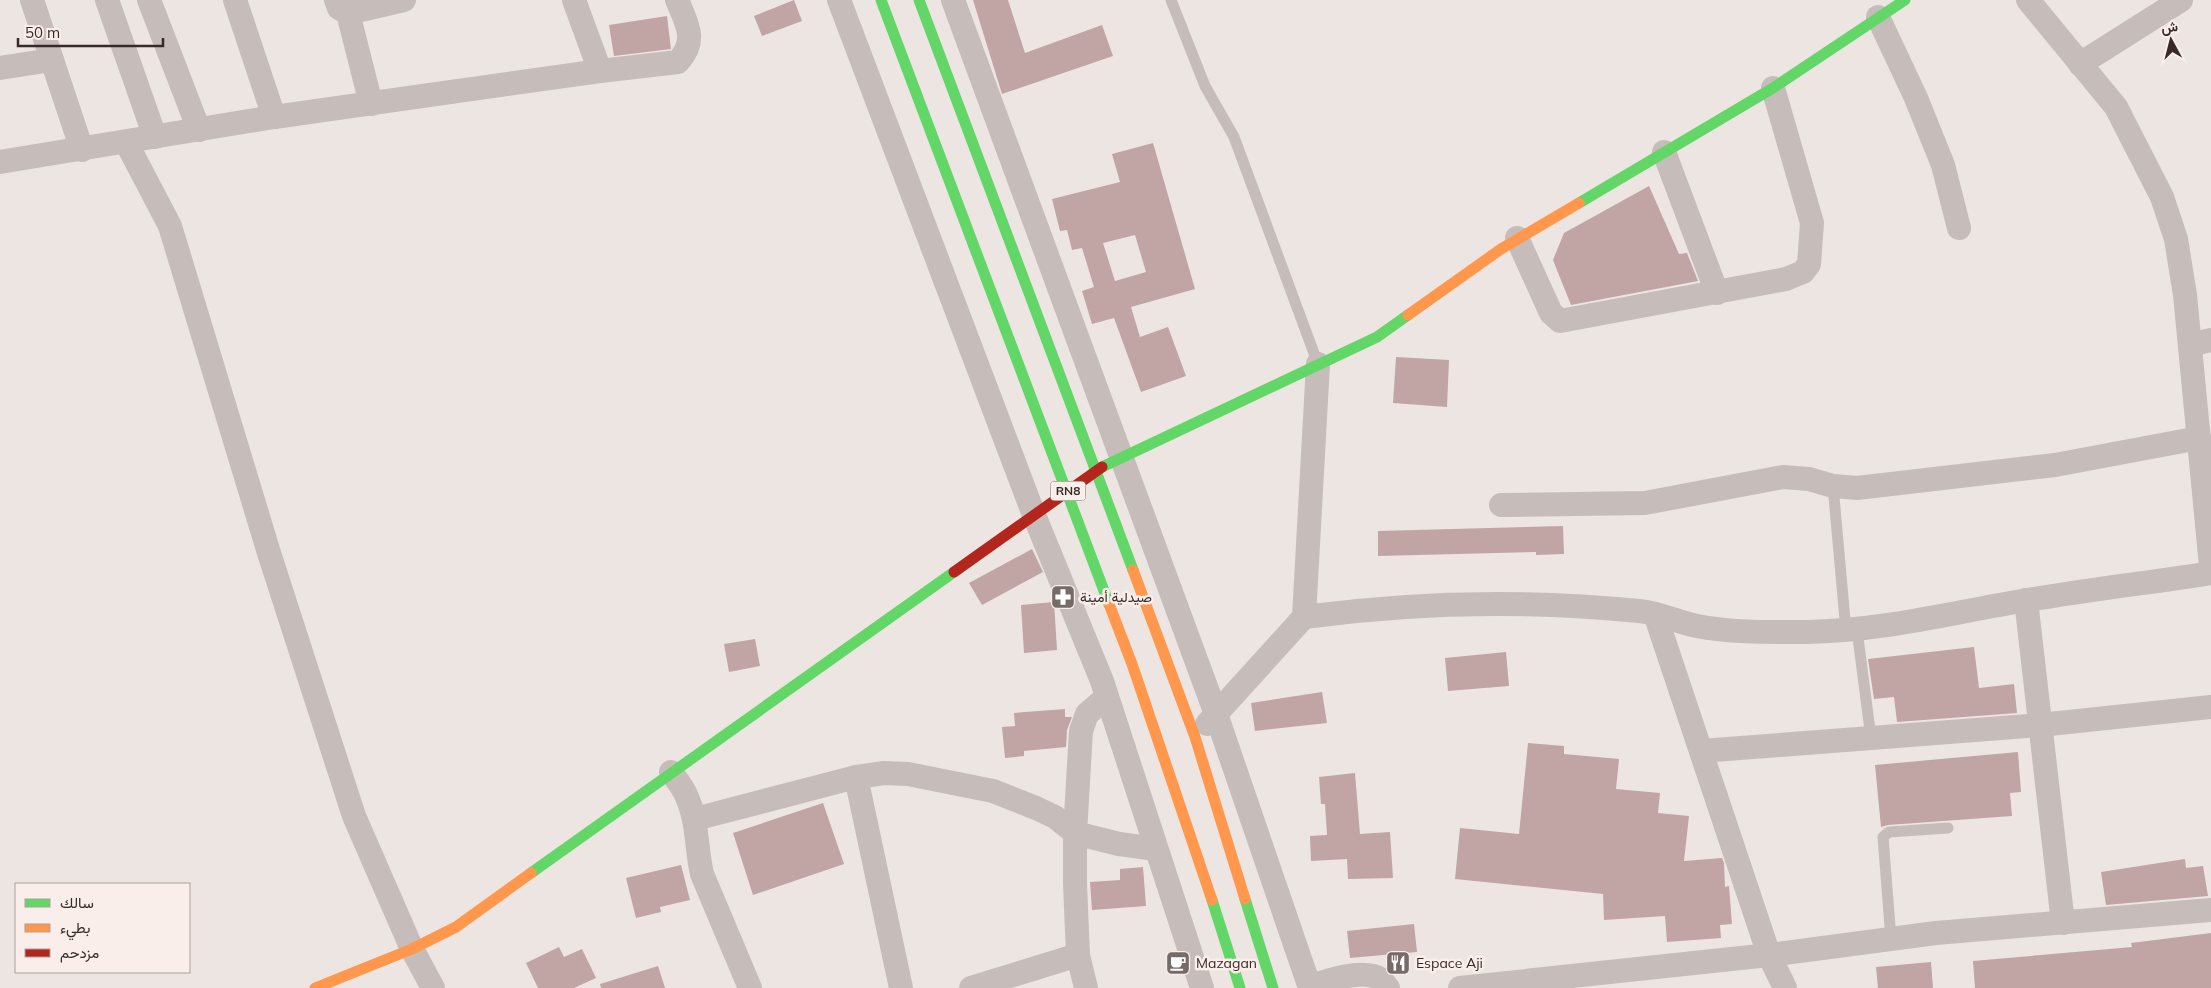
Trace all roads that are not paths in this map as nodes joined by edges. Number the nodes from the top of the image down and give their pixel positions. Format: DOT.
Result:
graph roads {
  1 [pos="32,0"];
  2 [pos="107,0"];
  3 [pos="149,0"];
  4 [pos="235,0"];
  5 [pos="404,0"];
  6 [pos="574,0"];
  7 [pos="677,0"];
  8 [pos="839,0"];
  9 [pos="881,0"];
  10 [pos="919,0"];
  11 [pos="953,0"];
  12 [pos="1171,0"];
  13 [pos="1905,0"];
  14 [pos="2028,0"];
  15 [pos="2181,0"];
  16 [pos="342,7"];
  17 [pos="1878,17"];
  18 [pos="52,60"];
  19 [pos="2080,64"];
  20 [pos="0,68"];
  21 [pos="600,71"];
  22 [pos="1773,88"];
  23 [pos="371,104"];
  24 [pos="274,117"];
  25 [pos="199,130"];
  26 [pos="155,137"];
  27 [pos="126,142"];
  28 [pos="82,150"];
  29 [pos="1664,152"];
  30 [pos="0,162"];
  31 [pos="1959,228"];
  32 [pos="1518,238"];
  33 [pos="1717,293"];
  34 [pos="2200,342"];
  35 [pos="1318,364"];
  36 [pos="2199,438"];
  37 [pos="1121,457"];
  38 [pos="1097,470"];
  39 [pos="1833,486"];
  40 [pos="1068,491"];
  41 [pos="1501,505"];
  42 [pos="1034,515"];
  43 [pos="2211,566"];
  44 [pos="2211,573"];
  45 [pos="2026,600"];
  46 [pos="1655,614"];
  47 [pos="1304,618"];
  48 [pos="1852,630"];
  49 [pos="1107,697"];
  50 [pos="2211,706"];
  51 [pos="1216,714"];
  52 [pos="2040,725"];
  53 [pos="1195,737"];
  54 [pos="1871,738"];
  55 [pos="1701,751"];
  56 [pos="671,772"];
  57 [pos="856,777"];
  58 [pos="695,819"];
  59 [pos="1948,828"];
  60 [pos="1075,832"];
  61 [pos="1156,849"];
  62 [pos="2211,910"];
  63 [pos="2062,923"];
  64 [pos="1891,939"];
  65 [pos="412,949"];
  66 [pos="1078,955"];
  67 [pos="1769,955"];
  68 [pos="1310,987"];
  69 [pos="315,988"];
  70 [pos="433,988"];
  71 [pos="750,988"];
  72 [pos="901,988"];
  73 [pos="971,988"];
  74 [pos="1086,988"];
  75 [pos="1202,988"];
  76 [pos="1240,988"];
  77 [pos="1273,988"];
  78 [pos="1388,988"];
  79 [pos="1460,988"];
  80 [pos="1785,988"];
  1 -- 18 [label="street"];
  2 -- 26 [label="street"];
  3 -- 25 [label="street"];
  4 -- 24 [label="street"];
  5 -- 16 [label="street"];
  6 -- 21 [label="street"];
  7 -- 21 [label="street"];
  8 -- 42 [label="street"];
  9 -- 40 [label="main road, RN8"];
  10 -- 38 [label="main road, RN8"];
  11 -- 37 [label="street"];
  12 -- 35 [label="lane"];
  13 -- 17 [label="main road"];
  14 -- 19 [label="street"];
  15 -- 19 [label="street"];
  16 -- 23 [label="street"];
  17 -- 22 [label="main road"];
  17 -- 31 [label="street"];
  18 -- 20 [label="street"];
  18 -- 28 [label="street"];
  19 -- 34 [label="street"];
  21 -- 23 [label="street"];
  22 -- 29 [label="main road"];
  22 -- 33 [label="street"];
  23 -- 24 [label="street"];
  24 -- 25 [label="street"];
  25 -- 26 [label="street"];
  26 -- 27 [label="street"];
  27 -- 28 [label="street"];
  27 -- 65 [label="street"];
  28 -- 30 [label="street"];
  29 -- 32 [label="main road"];
  29 -- 33 [label="street"];
  32 -- 33 [label="street"];
  32 -- 35 [label="main road"];
  34 -- 36 [label="street"];
  35 -- 37 [label="main road"];
  35 -- 47 [label="street"];
  36 -- 39 [label="street"];
  36 -- 43 [label="street"];
  37 -- 38 [label="main road"];
  37 -- 51 [label="street"];
  38 -- 40 [label="main road"];
  38 -- 53 [label="main road, RN8"];
  39 -- 41 [label="street"];
  39 -- 48 [label="lane"];
  40 -- 42 [label="main road"];
  40 -- 76 [label="main road, RN8"];
  42 -- 49 [label="street"];
  42 -- 56 [label="main road"];
  44 -- 45 [label="street"];
  45 -- 48 [label="street"];
  45 -- 52 [label="street"];
  46 -- 47 [label="street"];
  46 -- 48 [label="street"];
  46 -- 55 [label="street"];
  47 -- 51 [label="street"];
  48 -- 54 [label="lane"];
  49 -- 60 [label="street"];
  49 -- 61 [label="street"];
  50 -- 52 [label="street"];
  51 -- 53 [label="street"];
  51 -- 68 [label="street"];
  52 -- 54 [label="street"];
  52 -- 63 [label="street"];
  53 -- 77 [label="main road, RN8"];
  54 -- 55 [label="street"];
  55 -- 67 [label="street"];
  56 -- 58 [label="street"];
  56 -- 65 [label="main road"];
  57 -- 58 [label="street"];
  57 -- 60 [label="street"];
  57 -- 72 [label="street"];
  58 -- 71 [label="street"];
  59 -- 64 [label="lane"];
  60 -- 61 [label="street"];
  60 -- 66 [label="street"];
  61 -- 75 [label="street"];
  62 -- 63 [label="street"];
  63 -- 64 [label="street"];
  64 -- 67 [label="street"];
  65 -- 69 [label="main road"];
  65 -- 70 [label="street"];
  66 -- 73 [label="street"];
  66 -- 74 [label="street"];
  67 -- 79 [label="street"];
  67 -- 80 [label="street"];
  68 -- 78 [label="street"];
}
